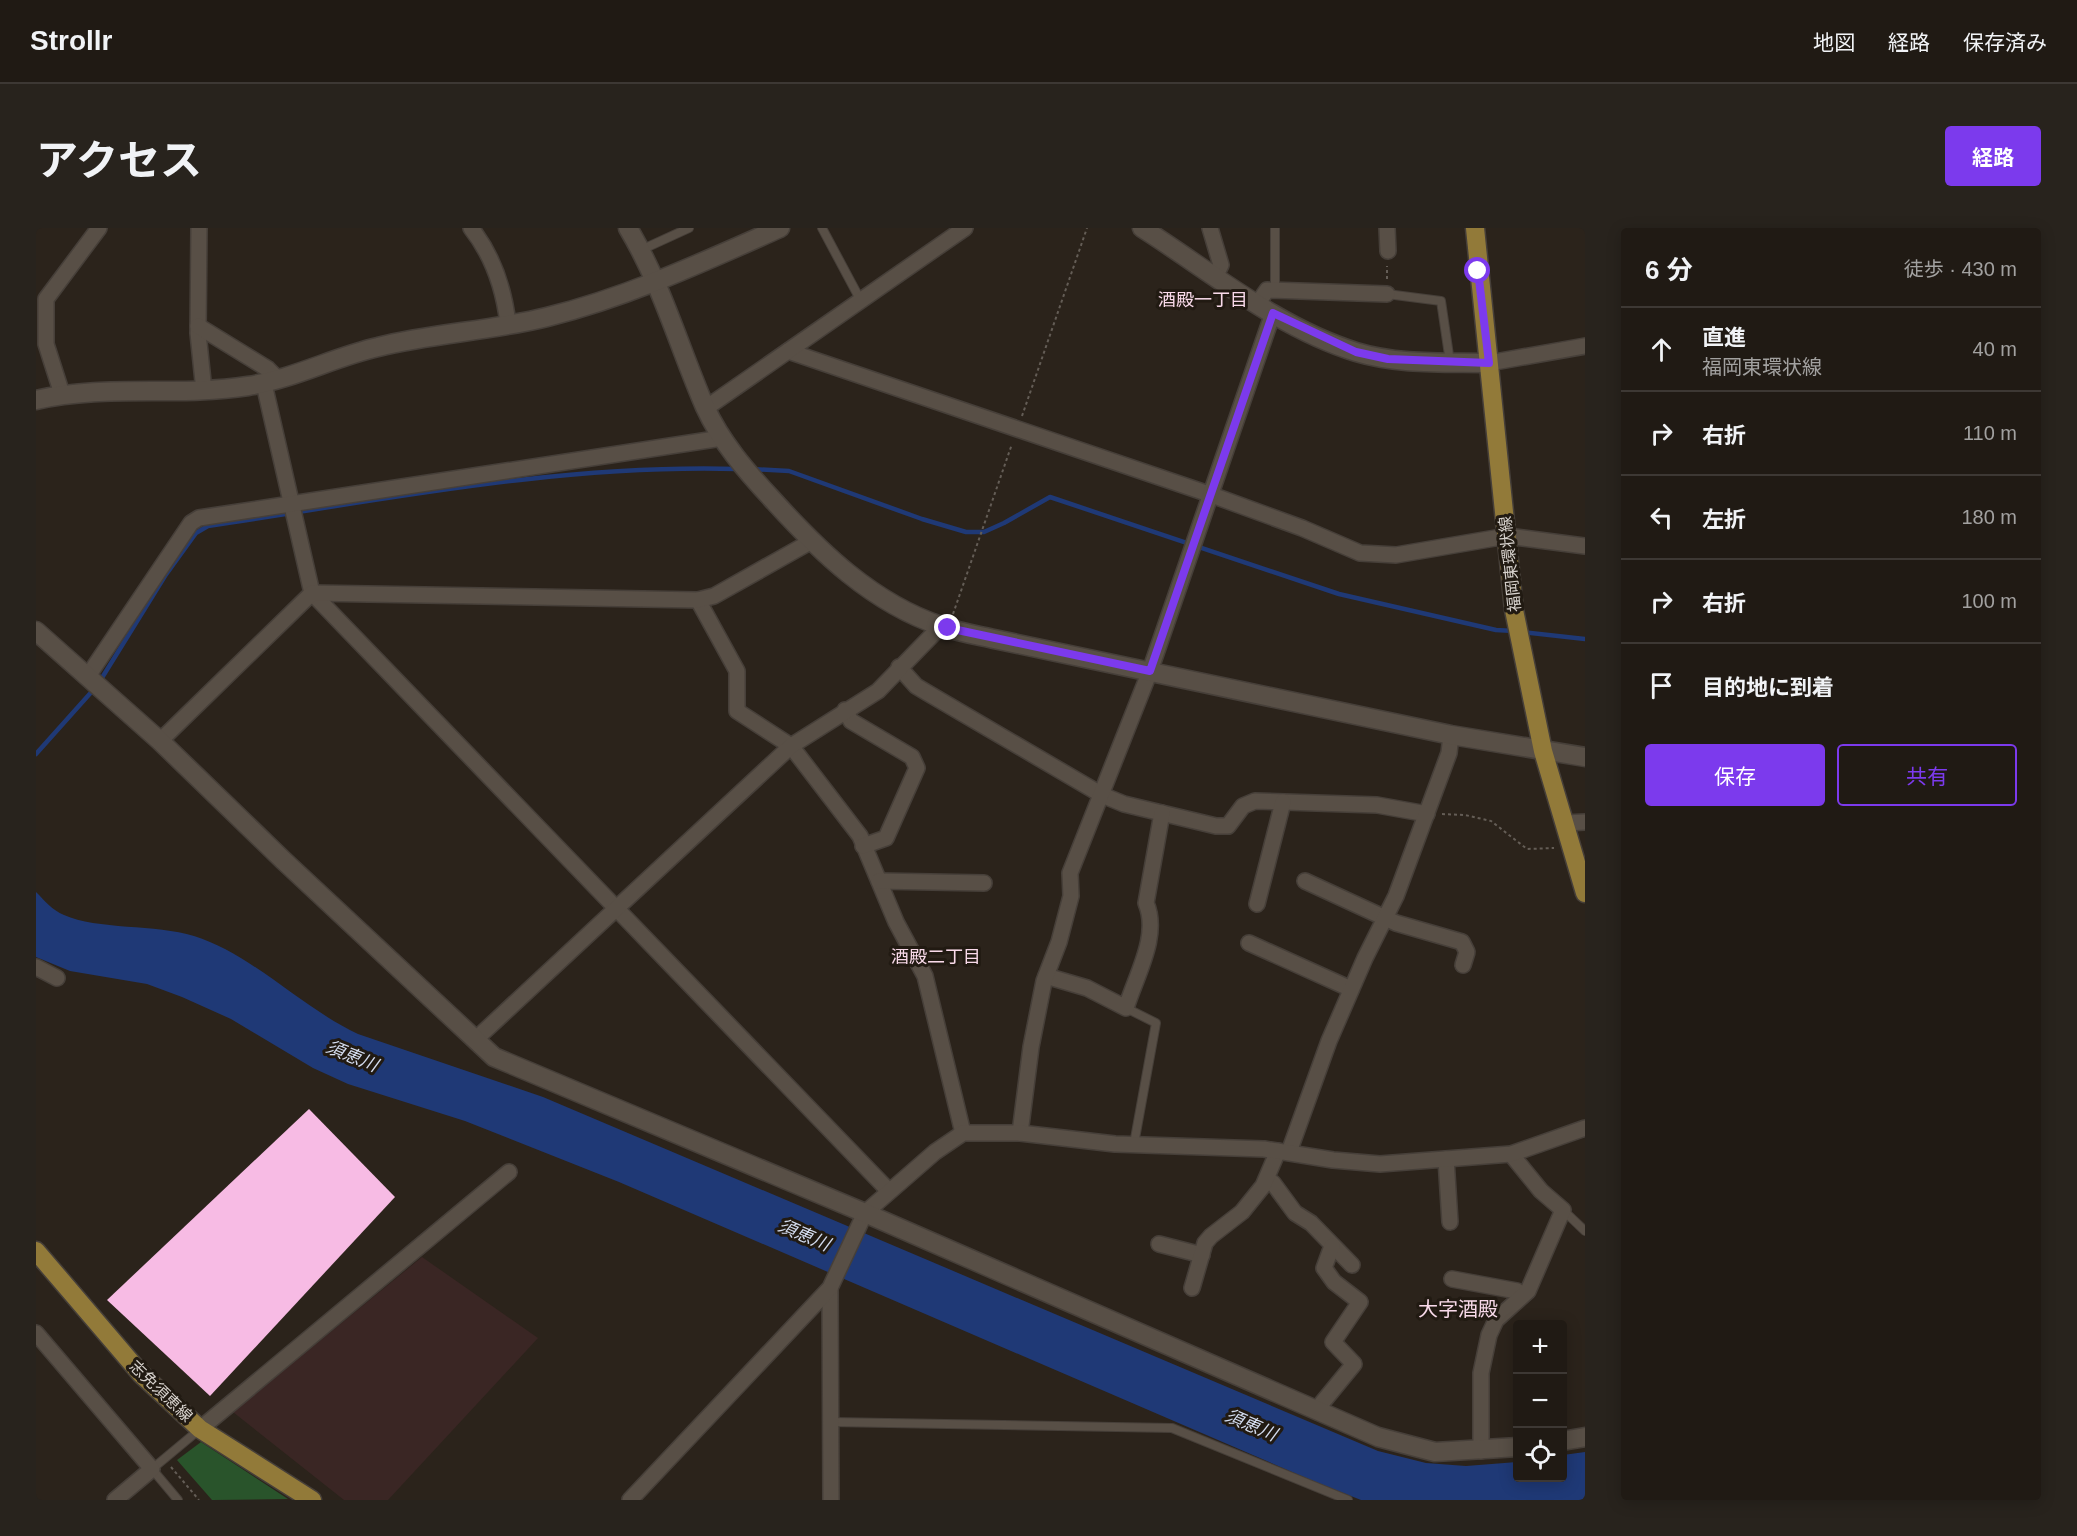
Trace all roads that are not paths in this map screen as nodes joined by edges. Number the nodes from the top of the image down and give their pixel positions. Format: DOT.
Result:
graph roads {
  1 [pos="99,228"];
  2 [pos="199,228"];
  3 [pos="471,228"];
  4 [pos="628,228"];
  5 [pos="689,228"];
  6 [pos="780,228"];
  7 [pos="822,228"];
  8 [pos="965,228"];
  9 [pos="1142,228"];
  10 [pos="1210,228"];
  11 [pos="1275,228"];
  12 [pos="1387,228"];
  13 [pos="1475,228"];
  14 [pos="641,250"];
  15 [pos="1388,251"];
  16 [pos="1215,275"];
  17 [pos="657,282"];
  18 [pos="1275,290"];
  19 [pos="1387,294"];
  20 [pos="861,301"];
  21 [pos="1266,308"];
  22 [pos="508,324"];
  23 [pos="198,326"];
  24 [pos="1585,346"];
  25 [pos="788,351"];
  26 [pos="1450,362"];
  27 [pos="1489,363"];
  28 [pos="271,382"];
  29 [pos="204,391"];
  30 [pos="62,394"];
  31 [pos="36,400"];
  32 [pos="706,408"];
  33 [pos="722,438"];
  34 [pos="1209,494"];
  35 [pos="290,504"];
  36 [pos="1507,536"];
  37 [pos="810,542"];
  38 [pos="1585,546"];
  39 [pos="312,593"];
  40 [pos="698,600"];
  41 [pos="944,627"];
  42 [pos="36,631"];
  43 [pos="899,667"];
  44 [pos="1150,671"];
  45 [pos="88,676"];
  46 [pos="845,710"];
  47 [pos="1451,735"];
  48 [pos="160,741"];
  49 [pos="791,746"];
  50 [pos="1543,750"];
  51 [pos="1585,757"];
  52 [pos="1102,795"];
  53 [pos="1283,802"];
  54 [pos="1162,813"];
  55 [pos="1427,814"];
  56 [pos="1585,822"];
  57 [pos="1565,823"];
  58 [pos="863,846"];
  59 [pos="1305,881"];
  60 [pos="879,882"];
  61 [pos="984,883"];
  62 [pos="1585,893"];
  63 [pos="1257,904"];
  64 [pos="615,908"];
  65 [pos="1385,918"];
  66 [pos="1249,943"];
  67 [pos="1463,965"];
  68 [pos="36,967"];
  69 [pos="1046,976"];
  70 [pos="57,978"];
  71 [pos="1351,989"];
  72 [pos="1126,1008"];
  73 [pos="476,1039"];
  74 [pos="1585,1128"];
  75 [pos="963,1133"];
  76 [pos="1020,1133"];
  77 [pos="1134,1144"];
  78 [pos="1283,1152"];
  79 [pos="1511,1154"];
  80 [pos="1446,1159"];
  81 [pos="509,1172"];
  82 [pos="1266,1180"];
  83 [pos="888,1190"];
  84 [pos="1563,1210"];
  85 [pos="861,1219"];
  86 [pos="1450,1222"];
  87 [pos="1585,1231"];
  88 [pos="1159,1244"];
  89 [pos="1332,1246"];
  90 [pos="36,1251"];
  91 [pos="1202,1255"];
  92 [pos="1352,1265"];
  93 [pos="1452,1279"];
  94 [pos="832,1283"];
  95 [pos="1192,1288"];
  96 [pos="1523,1295"];
  97 [pos="36,1333"];
  98 [pos="1318,1412"];
  99 [pos="831,1422"];
  100 [pos="200,1429"];
  101 [pos="1585,1437"];
  102 [pos="1567,1440"];
  103 [pos="1513,1448"];
  104 [pos="1481,1451"];
  105 [pos="152,1469"];
  106 [pos="115,1500"];
  107 [pos="178,1500"];
  108 [pos="312,1500"];
  109 [pos="630,1500"];
  110 [pos="831,1500"];
  111 [pos="1348,1500"];
  1 -- 30 [label="street"];
  2 -- 23 [label="street"];
  3 -- 22 [label="street"];
  4 -- 14 [label="street"];
  5 -- 14 [label="lane"];
  6 -- 17 [label="street"];
  7 -- 20 [label="lane"];
  8 -- 20 [label="street"];
  9 -- 16 [label="street"];
  10 -- 16 [label="street"];
  11 -- 18 [label="lane"];
  12 -- 15 [label="street"];
  13 -- 27 [label="main road, 福岡東環状線"];
  14 -- 17 [label="street"];
  16 -- 21 [label="street"];
  17 -- 22 [label="street"];
  17 -- 32 [label="street"];
  18 -- 19 [label="street"];
  18 -- 21 [label="street"];
  19 -- 26 [label="lane"];
  20 -- 25 [label="street"];
  21 -- 26 [label="street"];
  21 -- 34 [label="street"];
  22 -- 28 [label="street"];
  23 -- 28 [label="street"];
  23 -- 29 [label="street"];
  24 -- 27 [label="street"];
  25 -- 32 [label="street"];
  25 -- 34 [label="street"];
  26 -- 27 [label="street"];
  27 -- 36 [label="main road, 福岡東環状線"];
  28 -- 29 [label="street"];
  28 -- 35 [label="street"];
  29 -- 30 [label="street"];
  30 -- 31 [label="street"];
  32 -- 33 [label="street"];
  33 -- 35 [label="street"];
  33 -- 37 [label="street"];
  34 -- 36 [label="street"];
  34 -- 44 [label="street"];
  35 -- 39 [label="street"];
  35 -- 45 [label="street"];
  36 -- 38 [label="street"];
  36 -- 50 [label="main road, 福岡東環状線"];
  37 -- 40 [label="street"];
  37 -- 41 [label="street"];
  39 -- 40 [label="street"];
  39 -- 48 [label="street"];
  39 -- 64 [label="street"];
  40 -- 49 [label="street"];
  41 -- 43 [label="street"];
  41 -- 44 [label="street"];
  42 -- 45 [label="street"];
  43 -- 46 [label="street"];
  43 -- 52 [label="street"];
  44 -- 47 [label="street"];
  44 -- 52 [label="street"];
  45 -- 48 [label="street"];
  46 -- 49 [label="street"];
  46 -- 58 [label="street"];
  47 -- 50 [label="street"];
  47 -- 55 [label="street"];
  48 -- 73 [label="street"];
  49 -- 58 [label="street"];
  49 -- 64 [label="street"];
  50 -- 51 [label="street"];
  50 -- 57 [label="main road, 福岡東環状線"];
  52 -- 54 [label="street"];
  52 -- 69 [label="street"];
  53 -- 54 [label="street"];
  53 -- 55 [label="street"];
  53 -- 63 [label="street"];
  54 -- 72 [label="street"];
  55 -- 65 [label="street"];
  56 -- 57 [label="street"];
  57 -- 62 [label="main road, 福岡東環状線"];
  58 -- 60 [label="street"];
  59 -- 65 [label="street"];
  60 -- 61 [label="street"];
  60 -- 75 [label="street"];
  64 -- 73 [label="street"];
  64 -- 83 [label="street"];
  65 -- 67 [label="street"];
  65 -- 71 [label="street"];
  66 -- 71 [label="street"];
  68 -- 70 [label="street"];
  69 -- 72 [label="street"];
  69 -- 76 [label="street"];
  71 -- 78 [label="street"];
  72 -- 77 [label="lane"];
  73 -- 85 [label="street"];
  74 -- 79 [label="street"];
  75 -- 76 [label="street"];
  75 -- 83 [label="street"];
  76 -- 77 [label="street"];
  77 -- 78 [label="street"];
  78 -- 80 [label="street"];
  78 -- 82 [label="street"];
  79 -- 80 [label="street"];
  79 -- 84 [label="street"];
  80 -- 86 [label="street"];
  81 -- 100 [label="street"];
  82 -- 89 [label="street"];
  82 -- 91 [label="street"];
  83 -- 85 [label="street"];
  84 -- 87 [label="lane"];
  84 -- 96 [label="street"];
  85 -- 94 [label="street"];
  85 -- 98 [label="street"];
  88 -- 91 [label="street"];
  89 -- 92 [label="street"];
  89 -- 98 [label="street"];
  90 -- 100 [label="main road, 志免須恵線"];
  91 -- 95 [label="street"];
  93 -- 96 [label="street"];
  94 -- 99 [label="street"];
  94 -- 109 [label="street"];
  96 -- 104 [label="street"];
  97 -- 105 [label="street"];
  98 -- 104 [label="street"];
  99 -- 110 [label="street"];
  99 -- 111 [label="lane"];
  100 -- 105 [label="lane"];
  100 -- 108 [label="main road, 志免須恵線"];
  101 -- 102 [label="street"];
  103 -- 104 [label="street"];
  105 -- 106 [label="street"];
  105 -- 107 [label="lane"];
}
